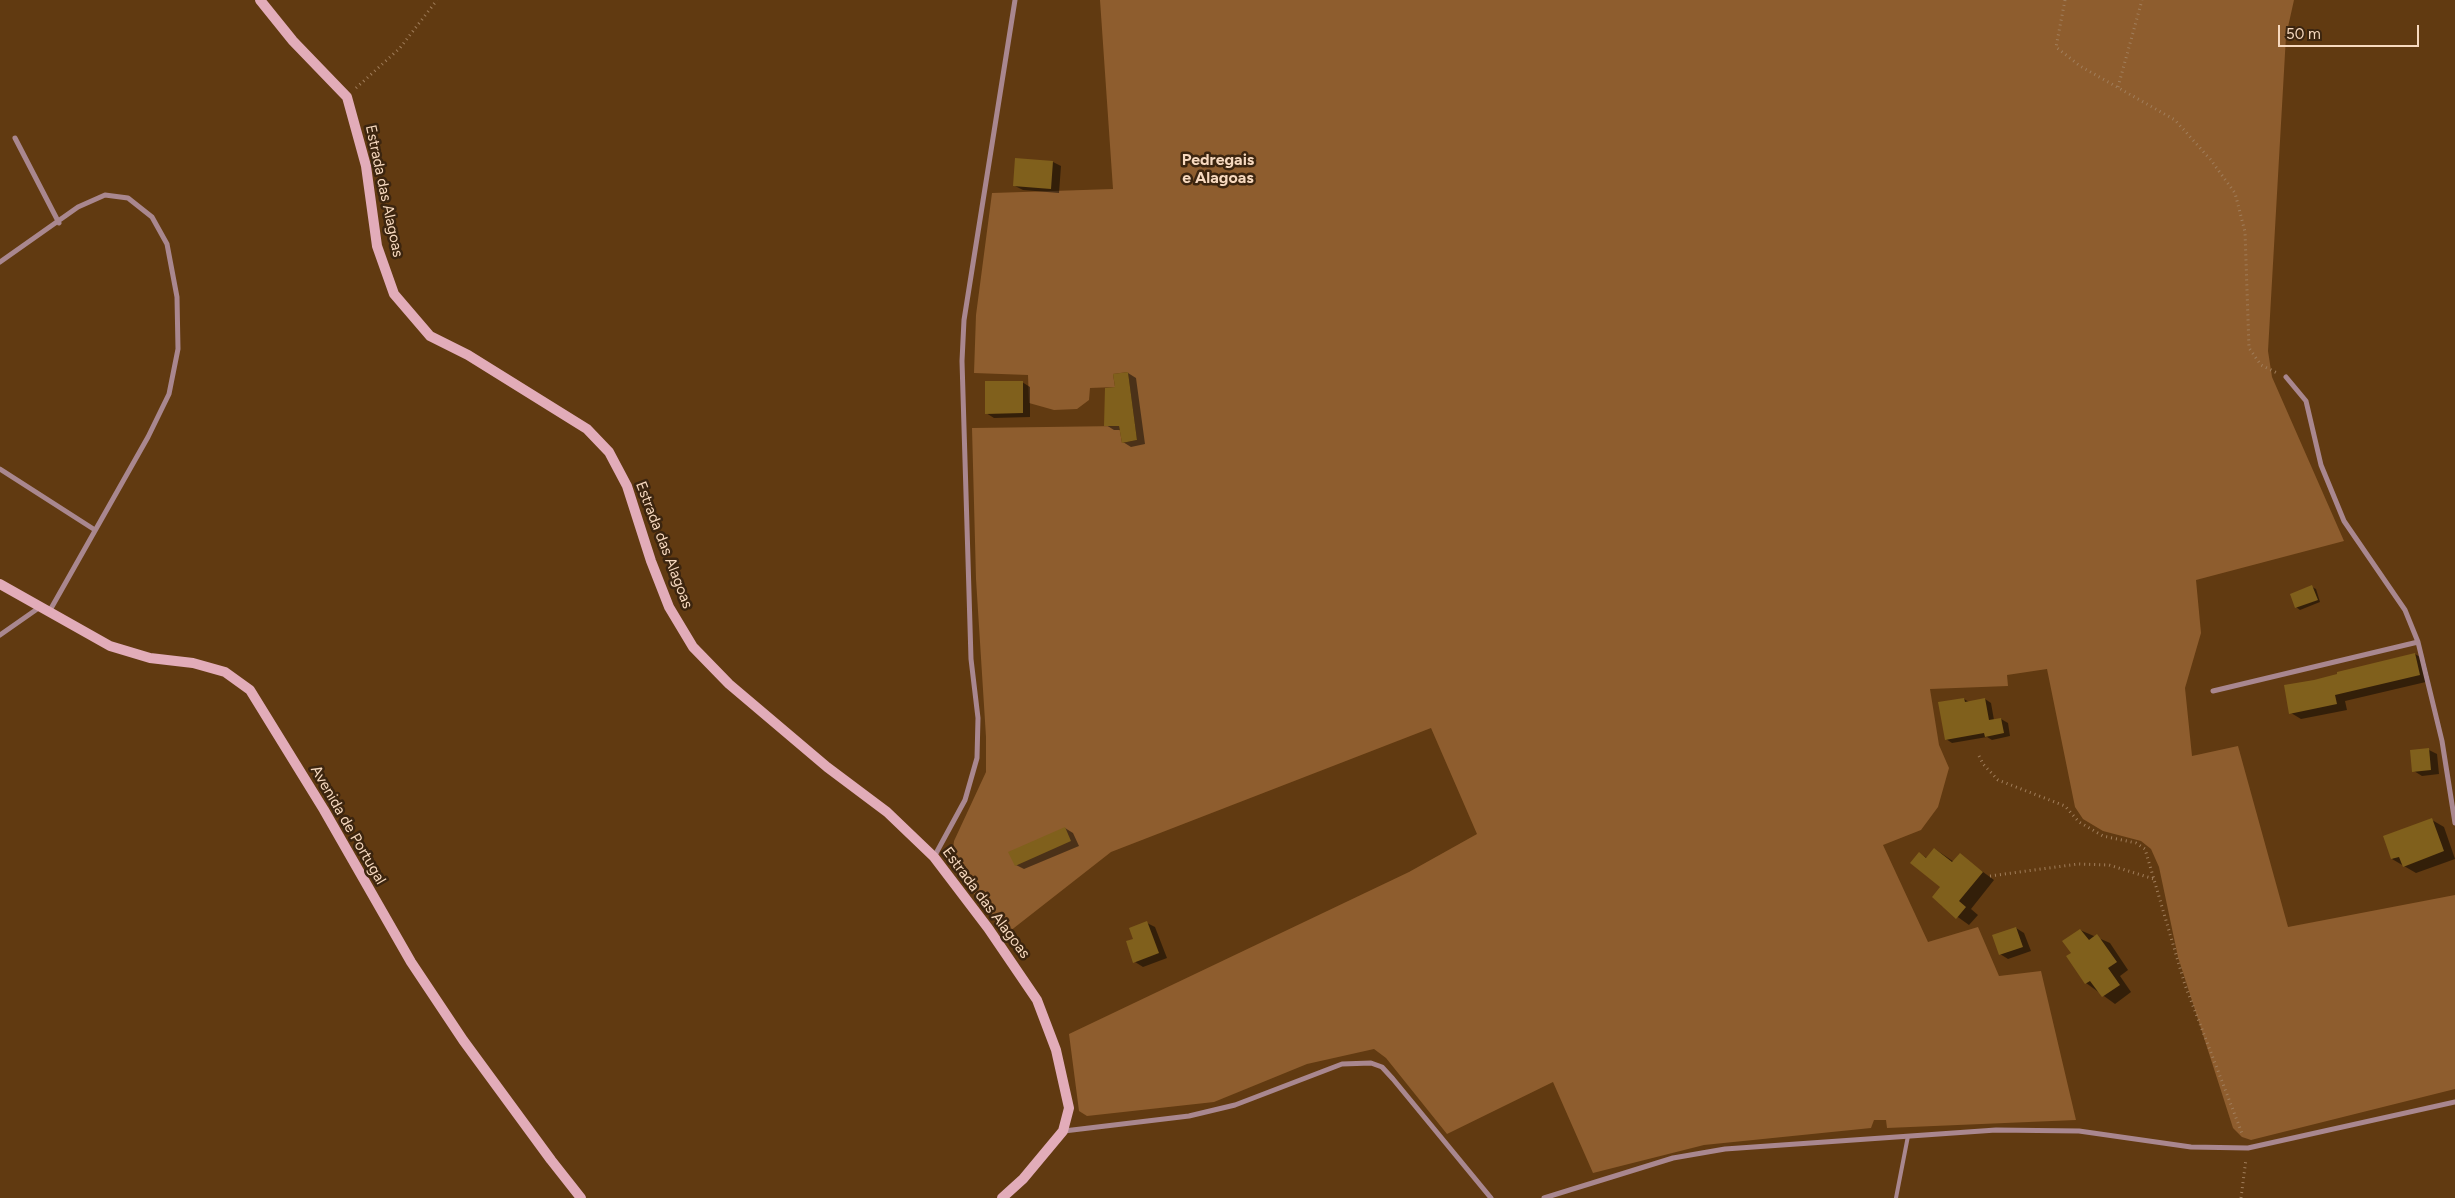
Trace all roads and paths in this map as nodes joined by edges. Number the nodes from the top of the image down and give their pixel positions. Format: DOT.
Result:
graph roads {
  1 [pos="260,0"];
  2 [pos="437,0"];
  3 [pos="1015,0"];
  4 [pos="2065,0"];
  5 [pos="2142,0"];
  6 [pos="2118,87"];
  7 [pos="347,97"];
  8 [pos="15,138"];
  9 [pos="59,223"];
  10 [pos="0,262"];
  11 [pos="2286,377"];
  12 [pos="0,470"];
  13 [pos="95,530"];
  14 [pos="0,584"];
  15 [pos="45,610"];
  16 [pos="0,635"];
  17 [pos="2418,642"];
  18 [pos="2213,690"];
  19 [pos="1979,756"];
  20 [pos="2455,823"];
  21 [pos="934,857"];
  22 [pos="1990,876"];
  23 [pos="2155,879"];
  24 [pos="2455,1102"];
  25 [pos="1063,1131"];
  26 [pos="1908,1136"];
  27 [pos="2248,1148"];
  28 [pos="581,1198"];
  29 [pos="1002,1198"];
  30 [pos="1491,1198"];
  31 [pos="1544,1198"];
  32 [pos="1896,1198"];
  33 [pos="2241,1198"];
  1 -- 7 [label="street, Estrada das Alagoas"];
  2 -- 7 [label="path"];
  3 -- 21 [label="street"];
  4 -- 6 [label="path"];
  5 -- 6 [label="path"];
  6 -- 11 [label="path"];
  7 -- 21 [label="street, Estrada das Alagoas"];
  8 -- 9 [label="street"];
  9 -- 10 [label="street"];
  9 -- 13 [label="street"];
  11 -- 17 [label="street"];
  12 -- 13 [label="street"];
  13 -- 15 [label="street"];
  14 -- 15 [label="street, Avenida de Portugal"];
  15 -- 16 [label="street"];
  15 -- 28 [label="street, Avenida de Portugal"];
  17 -- 18 [label="street"];
  17 -- 20 [label="street"];
  19 -- 23 [label="path"];
  21 -- 25 [label="street, Estrada das Alagoas"];
  22 -- 23 [label="path"];
  23 -- 27 [label="path"];
  24 -- 27 [label="street"];
  25 -- 29 [label="street, Estrada das Alagoas"];
  25 -- 30 [label="street"];
  26 -- 27 [label="street"];
  26 -- 31 [label="street"];
  26 -- 32 [label="lane"];
  27 -- 33 [label="path"];
}
